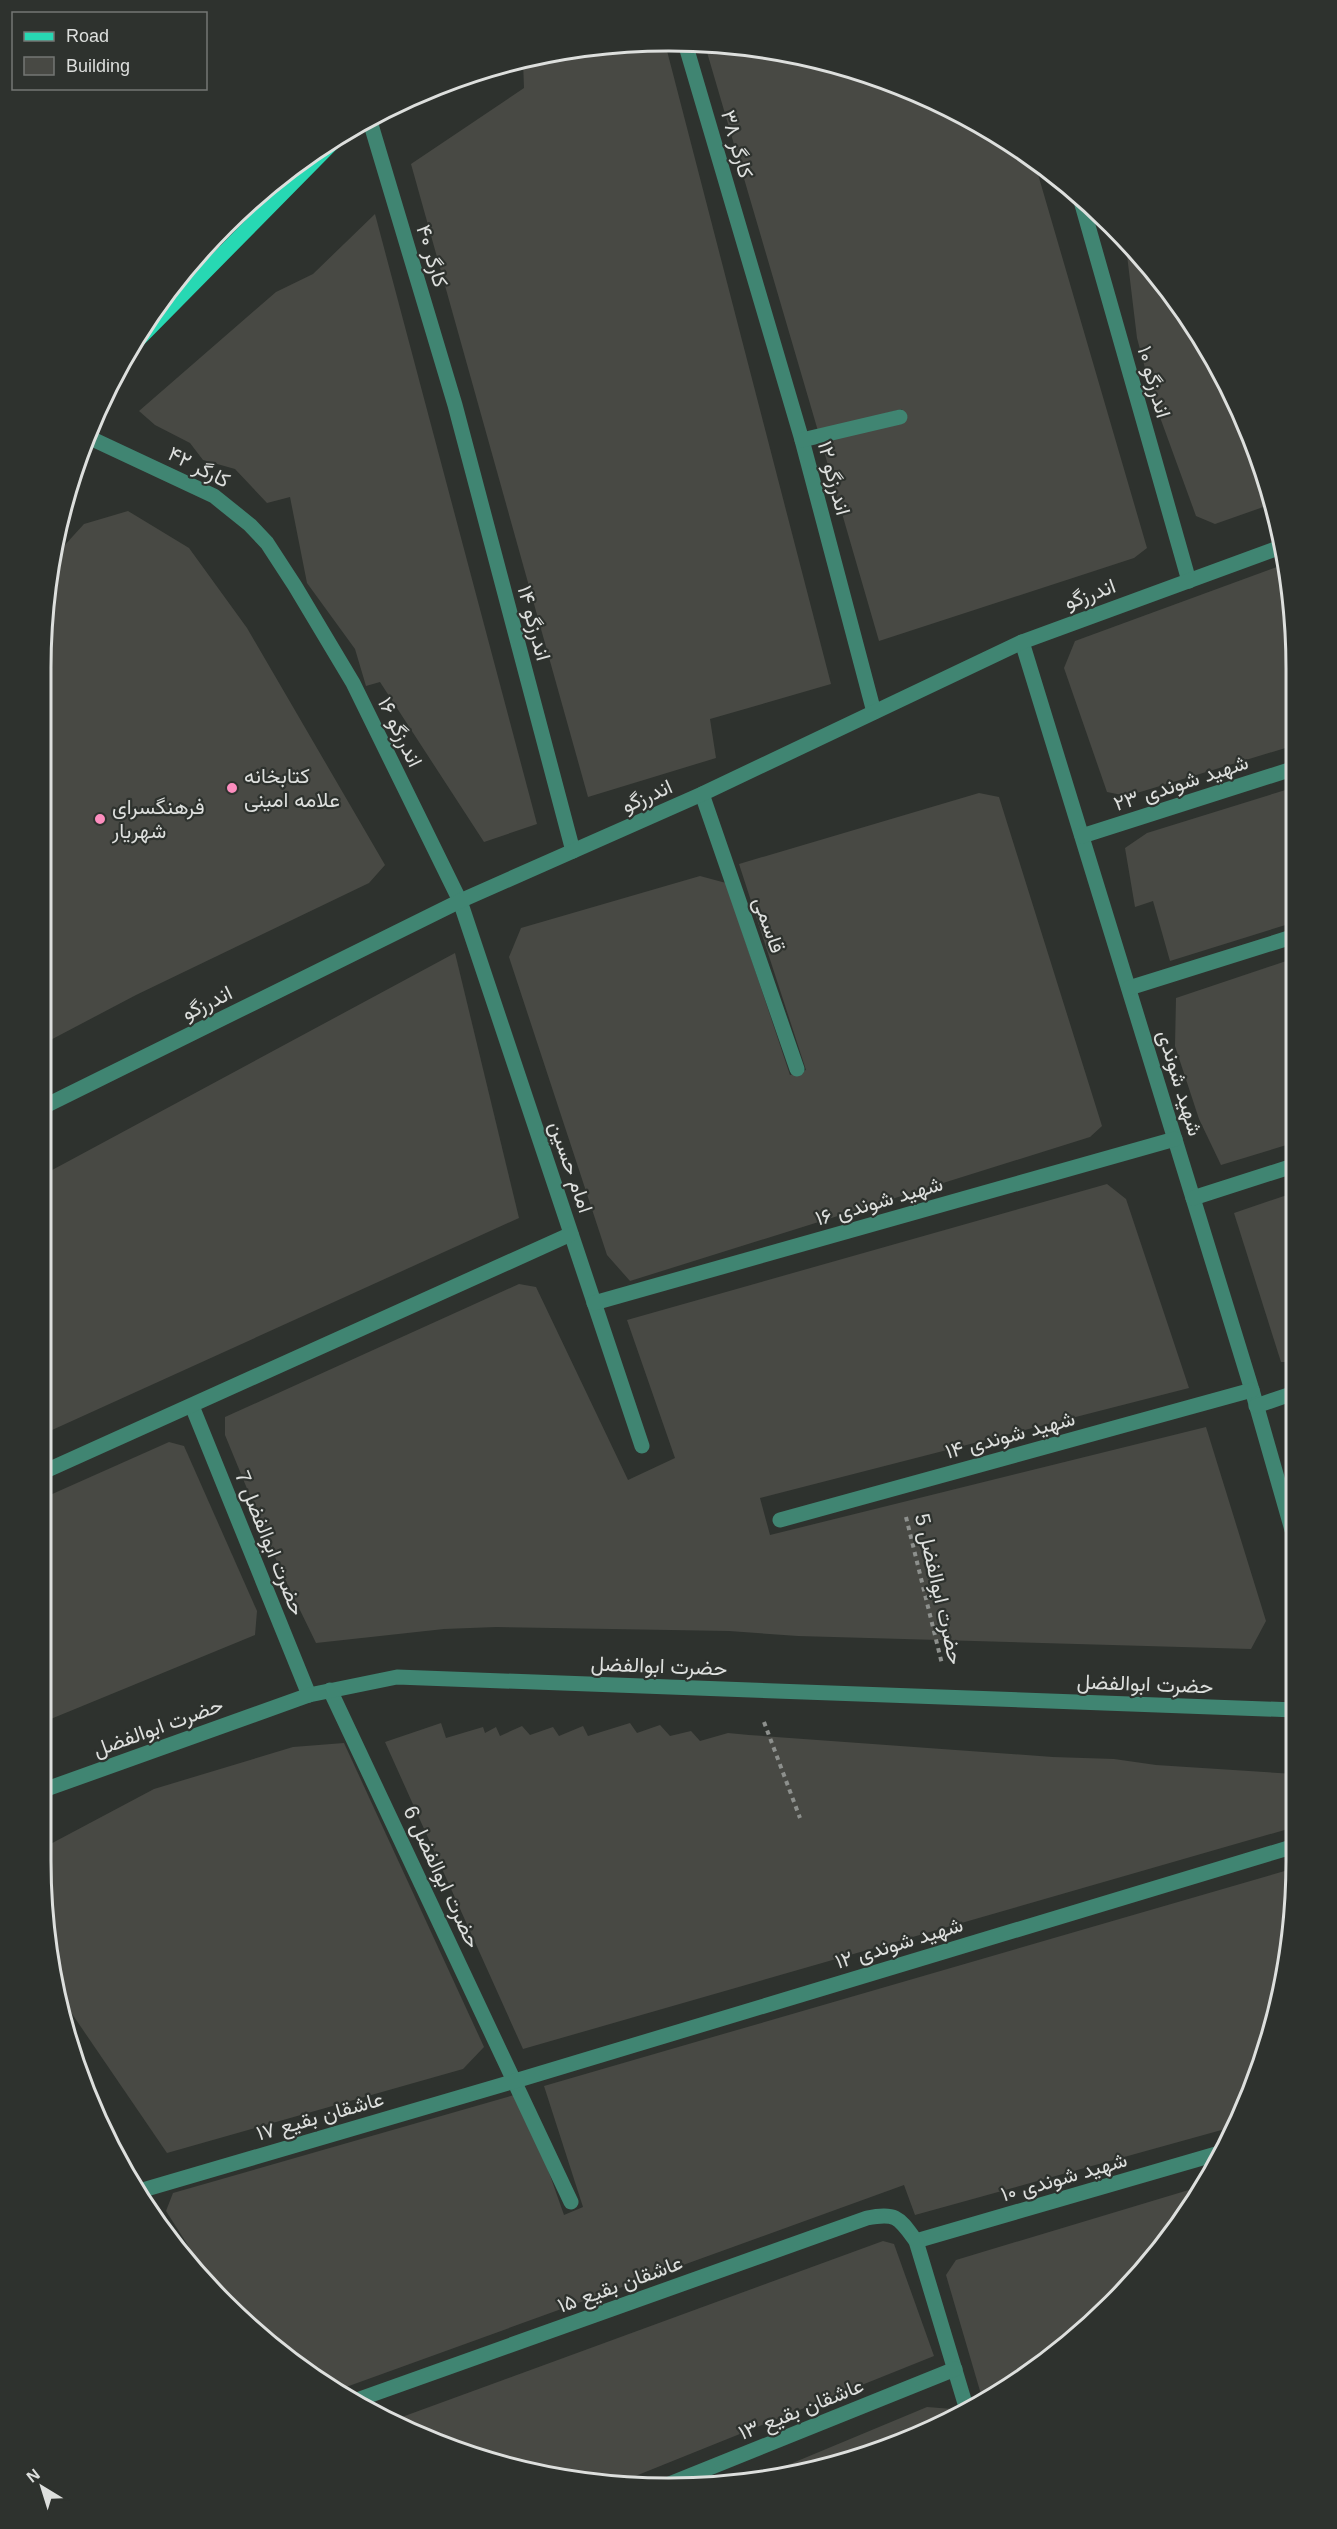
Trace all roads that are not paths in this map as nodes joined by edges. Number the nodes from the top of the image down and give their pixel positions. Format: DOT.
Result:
graph roads {
  1 [pos="687,51"];
  2 [pos="372,128"];
  3 [pos="307,168"];
  4 [pos="1084,212"];
  5 [pos="748,257"];
  6 [pos="162,315"];
  7 [pos="454,405"];
  8 [pos="900,417"];
  9 [pos="95,439"];
  10 [pos="802,440"];
  11 [pos="1274,549"];
  12 [pos="1189,581"];
  13 [pos="295,586"];
  14 [pos="1022,642"];
  15 [pos="874,712"];
  16 [pos="1286,771"];
  17 [pos="702,794"];
  18 [pos="1083,836"];
  19 [pos="573,851"];
  20 [pos="460,901"];
  21 [pos="1286,939"];
  22 [pos="1129,988"];
  23 [pos="797,1069"];
  24 [pos="51,1103"];
  25 [pos="1174,1139"];
  26 [pos="1286,1168"];
  27 [pos="1193,1198"];
  28 [pos="571,1234"];
  29 [pos="594,1303"];
  30 [pos="1252,1390"];
  31 [pos="1286,1395"];
  32 [pos="192,1406"];
  33 [pos="1256,1406"];
  34 [pos="642,1446"];
  35 [pos="51,1469"];
  36 [pos="1286,1509"];
  37 [pos="780,1520"];
  38 [pos="330,1690"];
  39 [pos="309,1695"];
  40 [pos="1286,1710"];
  41 [pos="51,1787"];
  42 [pos="1286,1849"];
  43 [pos="515,2081"];
  44 [pos="1210,2156"];
  45 [pos="146,2189"];
  46 [pos="571,2202"];
  47 [pos="916,2241"];
  48 [pos="955,2369"];
  49 [pos="364,2397"];
  50 [pos="965,2402"];
  51 [pos="685,2478"];
  1 -- 5 [label="street, کارگر ۳۸"];
  2 -- 7 [label="street, کارگر ۴۰"];
  3 -- 6 [label="main road"];
  4 -- 12 [label="street, اندرزگو ۱۰"];
  5 -- 10 [label="street, اندرزگو ۱۲"];
  7 -- 19 [label="street, اندرزگو ۱۴"];
  8 -- 10 [label="street"];
  9 -- 13 [label="street, کارگر ۴۲"];
  10 -- 15 [label="street, اندرزگو ۱۲"];
  11 -- 12 [label="street, اندرزگو"];
  12 -- 14 [label="street, اندرزگو"];
  13 -- 20 [label="street, اندرزگو ۱۶"];
  14 -- 15 [label="street, اندرزگو"];
  14 -- 18 [label="street, شهید شوندی"];
  15 -- 17 [label="street, اندرزگو"];
  16 -- 18 [label="street, شهید شوندی ۲۳"];
  17 -- 19 [label="street, اندرزگو"];
  17 -- 23 [label="street, قاسمی"];
  18 -- 22 [label="street, شهید شوندی"];
  19 -- 20 [label="street, اندرزگو"];
  20 -- 24 [label="street, اندرزگو"];
  20 -- 28 [label="street, امام حسین"];
  21 -- 22 [label="street"];
  22 -- 25 [label="street, شهید شوندی"];
  25 -- 27 [label="street, شهید شوندی"];
  25 -- 29 [label="street, شهید شوندی ۱۶"];
  26 -- 27 [label="street"];
  27 -- 30 [label="street, شهید شوندی"];
  28 -- 29 [label="street, امام حسین"];
  28 -- 32 [label="street"];
  29 -- 34 [label="street, امام حسین"];
  30 -- 33 [label="street, شهید شوندی"];
  30 -- 37 [label="street, شهید شوندی ۱۴"];
  31 -- 33 [label="street"];
  32 -- 35 [label="street"];
  32 -- 39 [label="street, حضرت ابوالفضل 7"];
  33 -- 36 [label="street, شهید شوندی"];
  38 -- 39 [label="street, حضرت ابوالفضل"];
  38 -- 40 [label="street, حضرت ابوالفضل"];
  38 -- 43 [label="street, حضرت ابوالفضل 6"];
  39 -- 41 [label="street, حضرت ابوالفضل"];
  42 -- 43 [label="street, شهید شوندی ۱۲"];
  43 -- 45 [label="street, عاشقان بقیع ۱۷"];
  43 -- 46 [label="street, حضرت ابوالفضل 6"];
  44 -- 47 [label="street, شهید شوندی ۱۰"];
  47 -- 48 [label="street"];
  47 -- 49 [label="street, عاشقان بقیع ۱۵"];
  48 -- 50 [label="street"];
  48 -- 51 [label="street, عاشقان بقیع ۱۳"];
}
